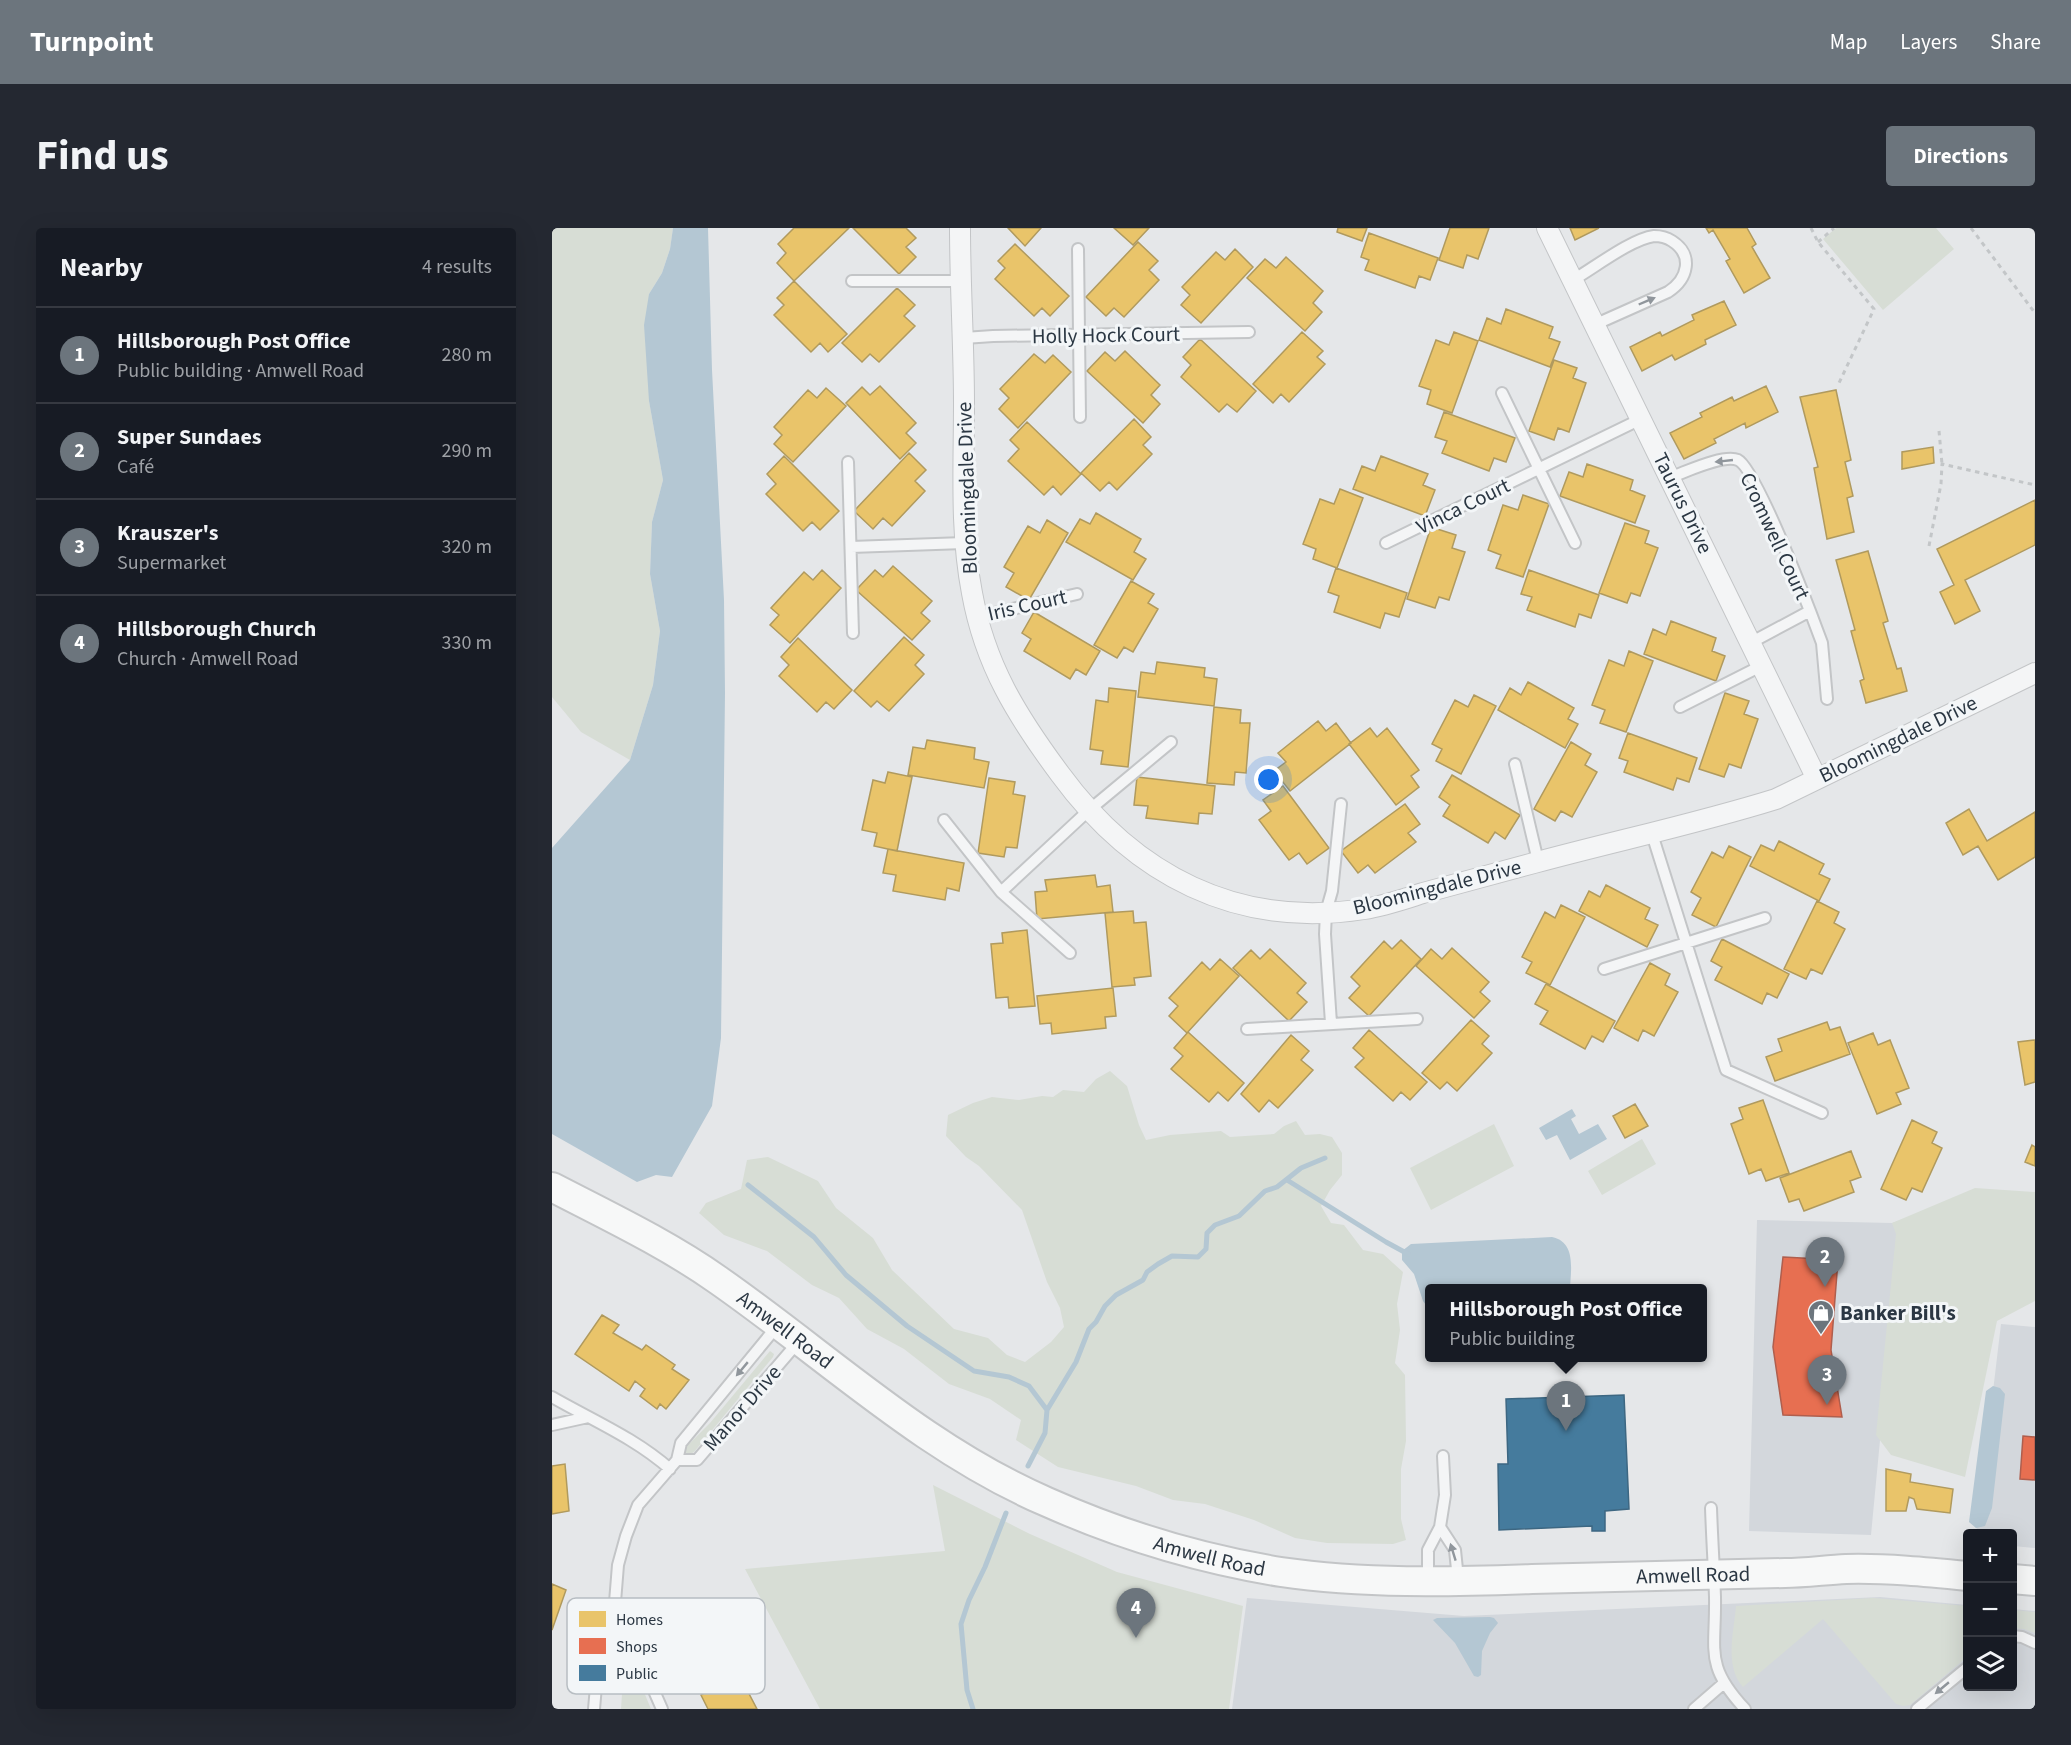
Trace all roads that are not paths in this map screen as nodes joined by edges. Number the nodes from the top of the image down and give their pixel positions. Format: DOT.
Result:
graph roads {
  1 [pos="960,228"];
  2 [pos="1547,228"];
  3 [pos="1078,249"];
  4 [pos="1573,280"];
  5 [pos="852,281"];
  6 [pos="960,281"];
  7 [pos="1594,325"];
  8 [pos="1249,332"];
  9 [pos="1080,335"];
  10 [pos="964,338"];
  11 [pos="1502,393"];
  12 [pos="1080,417"];
  13 [pos="1641,419"];
  14 [pos="848,462"];
  15 [pos="1539,468"];
  16 [pos="1671,477"];
  17 [pos="964,543"];
  18 [pos="1386,543"];
  19 [pos="1575,543"];
  20 [pos="852,547"];
  21 [pos="1077,594"];
  22 [pos="1810,611"];
  23 [pos="977,617"];
  24 [pos="853,633"];
  25 [pos="1752,642"];
  26 [pos="1763,665"];
  27 [pos="2035,673"];
  28 [pos="1827,699"];
  29 [pos="1680,707"];
  30 [pos="1172,742"];
  31 [pos="1515,764"];
  32 [pos="1817,778"];
  33 [pos="1341,804"];
  34 [pos="1088,811"];
  35 [pos="944,820"];
  36 [pos="1652,834"];
  37 [pos="1538,861"];
  38 [pos="1001,892"];
  39 [pos="1326,912"];
  40 [pos="1765,918"];
  41 [pos="1685,942"];
  42 [pos="1070,953"];
  43 [pos="1604,969"];
  44 [pos="1417,1018"];
  45 [pos="1331,1023"];
  46 [pos="1247,1029"];
  47 [pos="1822,1113"];
  48 [pos="552,1187"];
  49 [pos="789,1332"];
  50 [pos="552,1397"];
  51 [pos="588,1417"];
  52 [pos="552,1425"];
  53 [pos="1443,1456"];
  54 [pos="677,1460"];
  55 [pos="670,1469"];
  56 [pos="1711,1508"];
  57 [pos="1440,1527"];
  58 [pos="1714,1574"];
  59 [pos="1963,1575"];
  60 [pos="2017,1579"];
  61 [pos="1458,1581"];
  62 [pos="2035,1581"];
  63 [pos="1428,1582"];
  64 [pos="615,1598"];
  65 [pos="2017,1637"];
  66 [pos="2035,1643"];
  67 [pos="1963,1671"];
  68 [pos="1724,1683"];
  69 [pos="595,1694"];
  70 [pos="655,1694"];
  71 [pos="594,1709"];
  72 [pos="662,1709"];
  73 [pos="1694,1709"];
  74 [pos="1745,1709"];
  75 [pos="1917,1709"];
  1 -- 6 [label="street, Bloomingdale Drive"];
  2 -- 4 [label="street, Taurus Drive"];
  3 -- 9 [label="lane"];
  4 -- 7 [label="street, Taurus Drive"];
  7 -- 4 [label="lane, one-way"];
  5 -- 6 [label="lane"];
  6 -- 10 [label="street, Bloomingdale Drive"];
  7 -- 13 [label="street, Taurus Drive"];
  8 -- 9 [label="lane, Holly Hock Court"];
  9 -- 10 [label="lane, Holly Hock Court"];
  9 -- 12 [label="lane"];
  10 -- 17 [label="street, Bloomingdale Drive"];
  11 -- 15 [label="lane"];
  13 -- 15 [label="lane, Vinca Court"];
  13 -- 16 [label="street, Taurus Drive"];
  14 -- 20 [label="lane"];
  15 -- 18 [label="lane, Vinca Court"];
  15 -- 19 [label="lane"];
  22 -- 16 [label="lane, Cromwell Court, one-way"];
  16 -- 25 [label="street, Taurus Drive"];
  17 -- 20 [label="lane"];
  17 -- 23 [label="street, Bloomingdale Drive"];
  20 -- 24 [label="lane"];
  21 -- 23 [label="lane, Iris Court"];
  22 -- 25 [label="lane, Cromwell Court"];
  22 -- 28 [label="lane, Cromwell Court"];
  23 -- 34 [label="street, Bloomingdale Drive"];
  25 -- 26 [label="street, Taurus Drive"];
  26 -- 29 [label="lane"];
  26 -- 32 [label="street, Taurus Drive"];
  27 -- 32 [label="street, Bloomingdale Drive"];
  30 -- 34 [label="lane"];
  31 -- 37 [label="lane"];
  32 -- 36 [label="street, Bloomingdale Drive"];
  33 -- 39 [label="lane"];
  34 -- 38 [label="lane"];
  34 -- 39 [label="street, Bloomingdale Drive"];
  35 -- 38 [label="lane"];
  36 -- 37 [label="street, Bloomingdale Drive"];
  36 -- 41 [label="lane"];
  37 -- 39 [label="street, Bloomingdale Drive"];
  38 -- 42 [label="lane"];
  39 -- 45 [label="lane"];
  40 -- 41 [label="lane"];
  41 -- 43 [label="lane"];
  41 -- 47 [label="lane"];
  44 -- 45 [label="lane"];
  45 -- 46 [label="lane"];
  48 -- 49 [label="main road, Amwell Road"];
  49 -- 54 [label="lane, Manor Drive, one-way"];
  49 -- 54 [label="lane, Manor Drive"];
  49 -- 63 [label="main road, Amwell Road"];
  50 -- 51 [label="lane"];
  51 -- 52 [label="lane"];
  51 -- 55 [label="lane"];
  53 -- 57 [label="lane"];
  54 -- 55 [label="lane, Manor Drive"];
  55 -- 64 [label="lane, Manor Drive"];
  56 -- 58 [label="lane"];
  61 -- 57 [label="lane, one-way"];
  57 -- 63 [label="lane"];
  58 -- 59 [label="main road, Amwell Road"];
  58 -- 61 [label="main road, Amwell Road"];
  58 -- 68 [label="lane"];
  60 -- 62 [label="main road"];
  61 -- 63 [label="main road, Amwell Road"];
  65 -- 66 [label="lane"];
  67 -- 75 [label="lane, one-way"];
  68 -- 73 [label="lane"];
  68 -- 74 [label="lane"];
  69 -- 71 [label="lane, Manor Drive"];
  70 -- 72 [label="lane, Manor Drive"];
}
